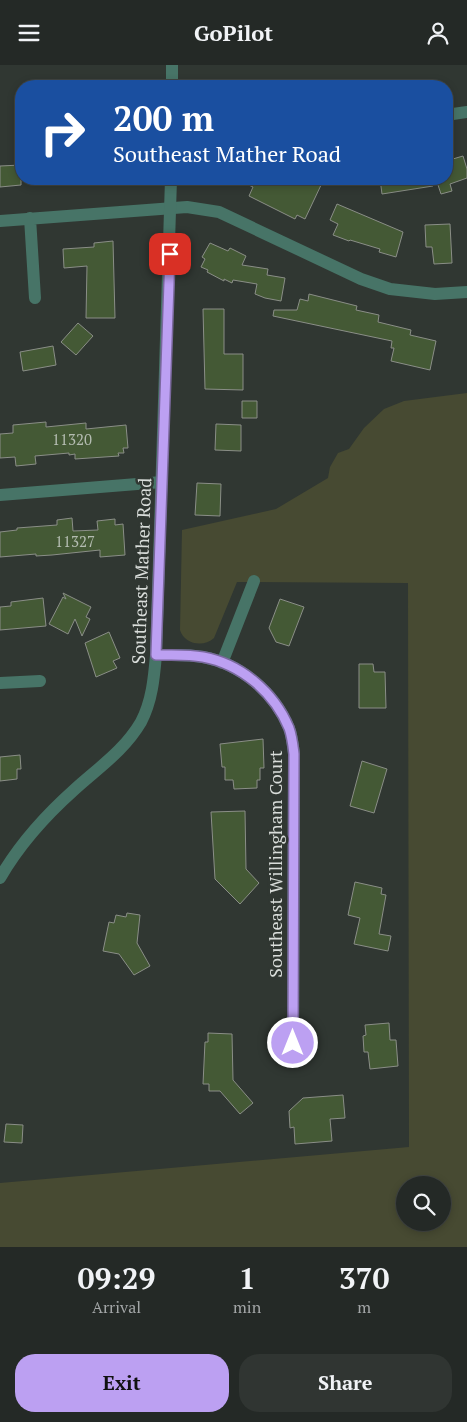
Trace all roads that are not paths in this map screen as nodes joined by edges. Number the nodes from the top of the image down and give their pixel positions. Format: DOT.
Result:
graph roads {
  1 [pos="172,65"];
  2 [pos="172,80"];
  3 [pos="467,112"];
  4 [pos="453,114"];
  5 [pos="171,185"];
  6 [pos="170,208"];
  7 [pos="30,218"];
  8 [pos="0,221"];
  9 [pos="467,292"];
  10 [pos="35,298"];
  11 [pos="162,482"];
  12 [pos="0,495"];
  13 [pos="254,581"];
  14 [pos="156,655"];
  15 [pos="222,663"];
  16 [pos="40,681"];
  17 [pos="0,683"];
  18 [pos="0,878"];
  19 [pos="293,1043"];
  1 -- 2 [label="street"];
  3 -- 4 [label="street"];
  5 -- 6 [label="street, Southeast Mather Road"];
  6 -- 7 [label="street"];
  6 -- 9 [label="street"];
  6 -- 11 [label="street, Southeast Mather Road"];
  7 -- 8 [label="street"];
  7 -- 10 [label="street"];
  11 -- 12 [label="street"];
  11 -- 14 [label="street, Southeast Mather Road"];
  13 -- 15 [label="street"];
  14 -- 15 [label="street, Southeast Willingham Court"];
  14 -- 18 [label="street, Southeast Mather Road"];
  15 -- 19 [label="street, Southeast Willingham Court"];
  16 -- 17 [label="street"];
}
